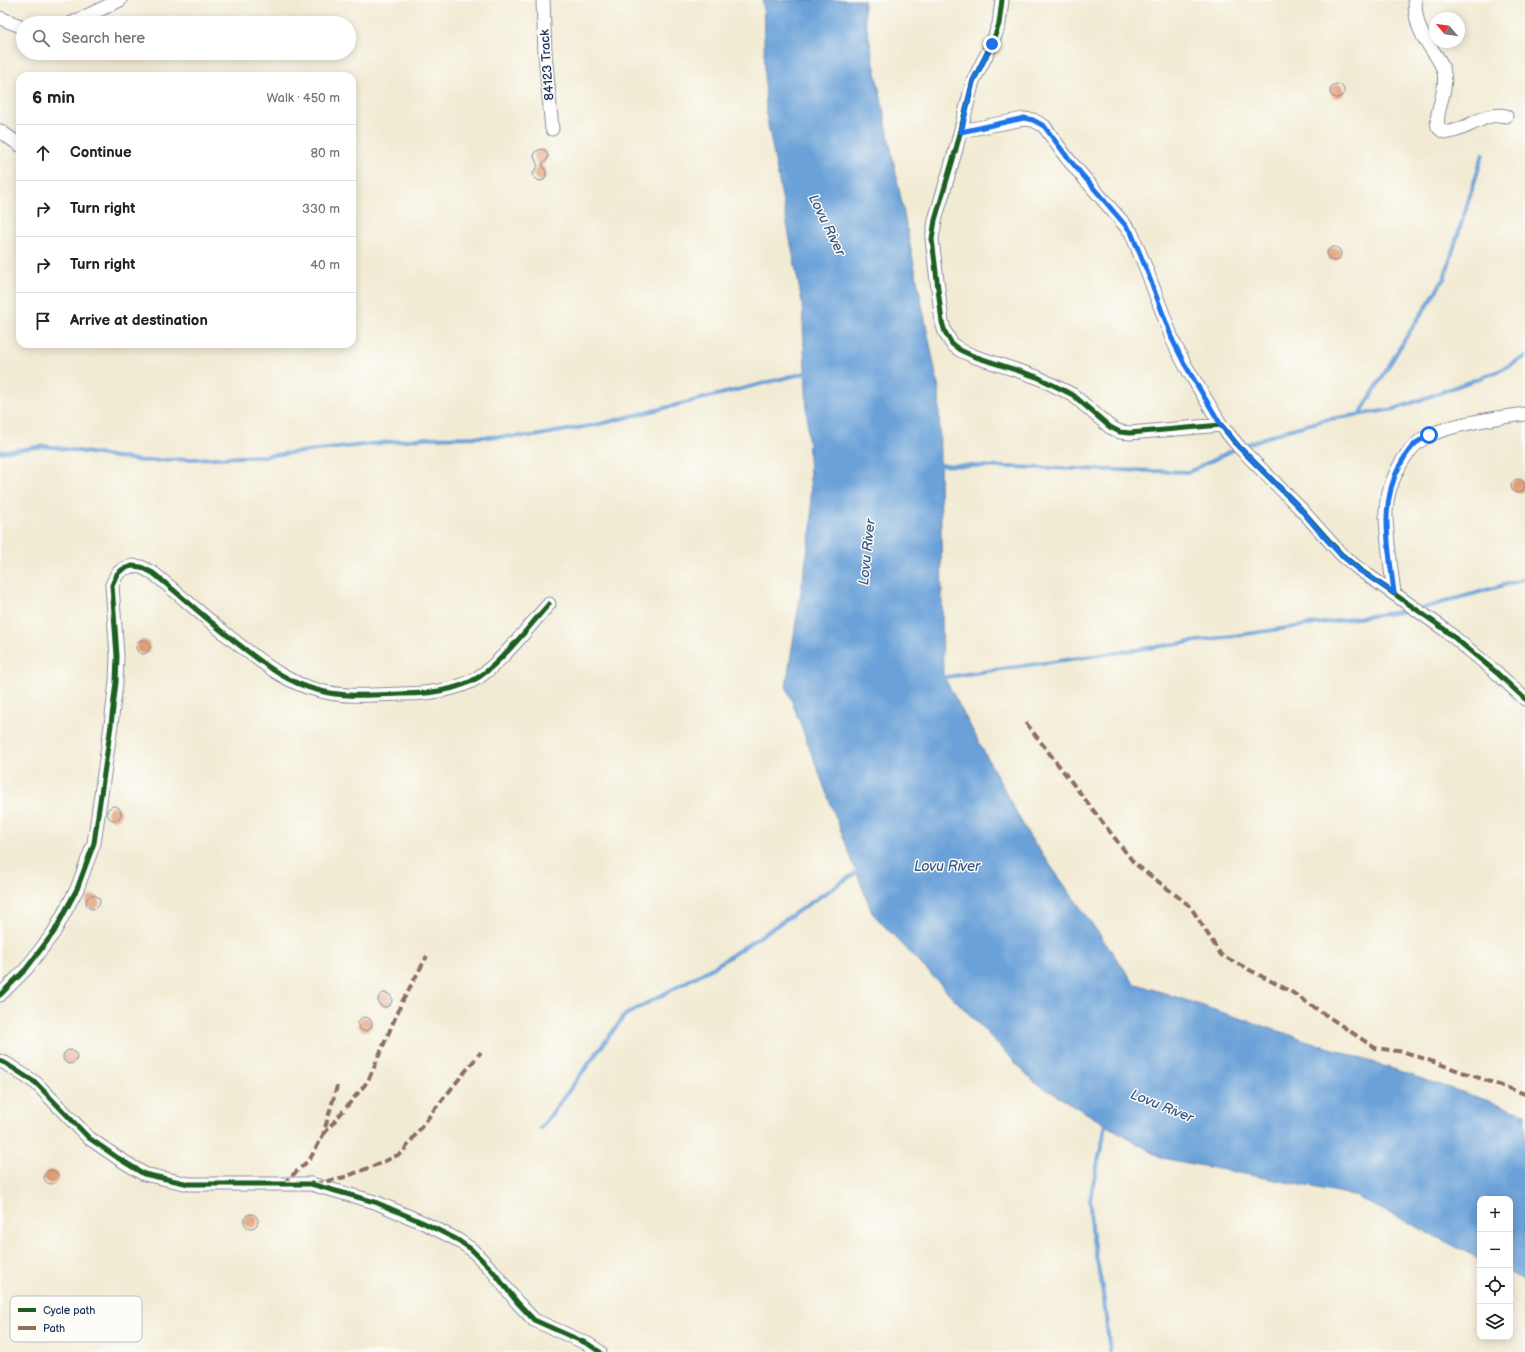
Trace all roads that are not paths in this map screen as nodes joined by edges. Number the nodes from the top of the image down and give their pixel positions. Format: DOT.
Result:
graph roads {
  1 [pos="120,0"];
  2 [pos="543,0"];
  3 [pos="1002,0"];
  4 [pos="1415,0"];
  5 [pos="87,16"];
  6 [pos="0,18"];
  7 [pos="16,24"];
  8 [pos="1506,116"];
  9 [pos="552,130"];
  10 [pos="0,131"];
  11 [pos="961,132"];
  12 [pos="16,142"];
  13 [pos="1525,414"];
  14 [pos="1221,425"];
  15 [pos="1394,593"];
  16 [pos="549,604"];
  17 [pos="1525,699"];
  18 [pos="0,995"];
  19 [pos="0,1061"];
  20 [pos="600,1352"];
  1 -- 5 [label="street"];
  2 -- 9 [label="street, 84123 Track"];
  3 -- 11 [label="street"];
  4 -- 8 [label="street"];
  6 -- 7 [label="street"];
  10 -- 12 [label="street"];
  11 -- 14 [label="street"];
  11 -- 14 [label="street"];
  13 -- 15 [label="street"];
  14 -- 15 [label="street"];
  15 -- 17 [label="street"];
  16 -- 18 [label="street"];
  19 -- 20 [label="street"];
}
